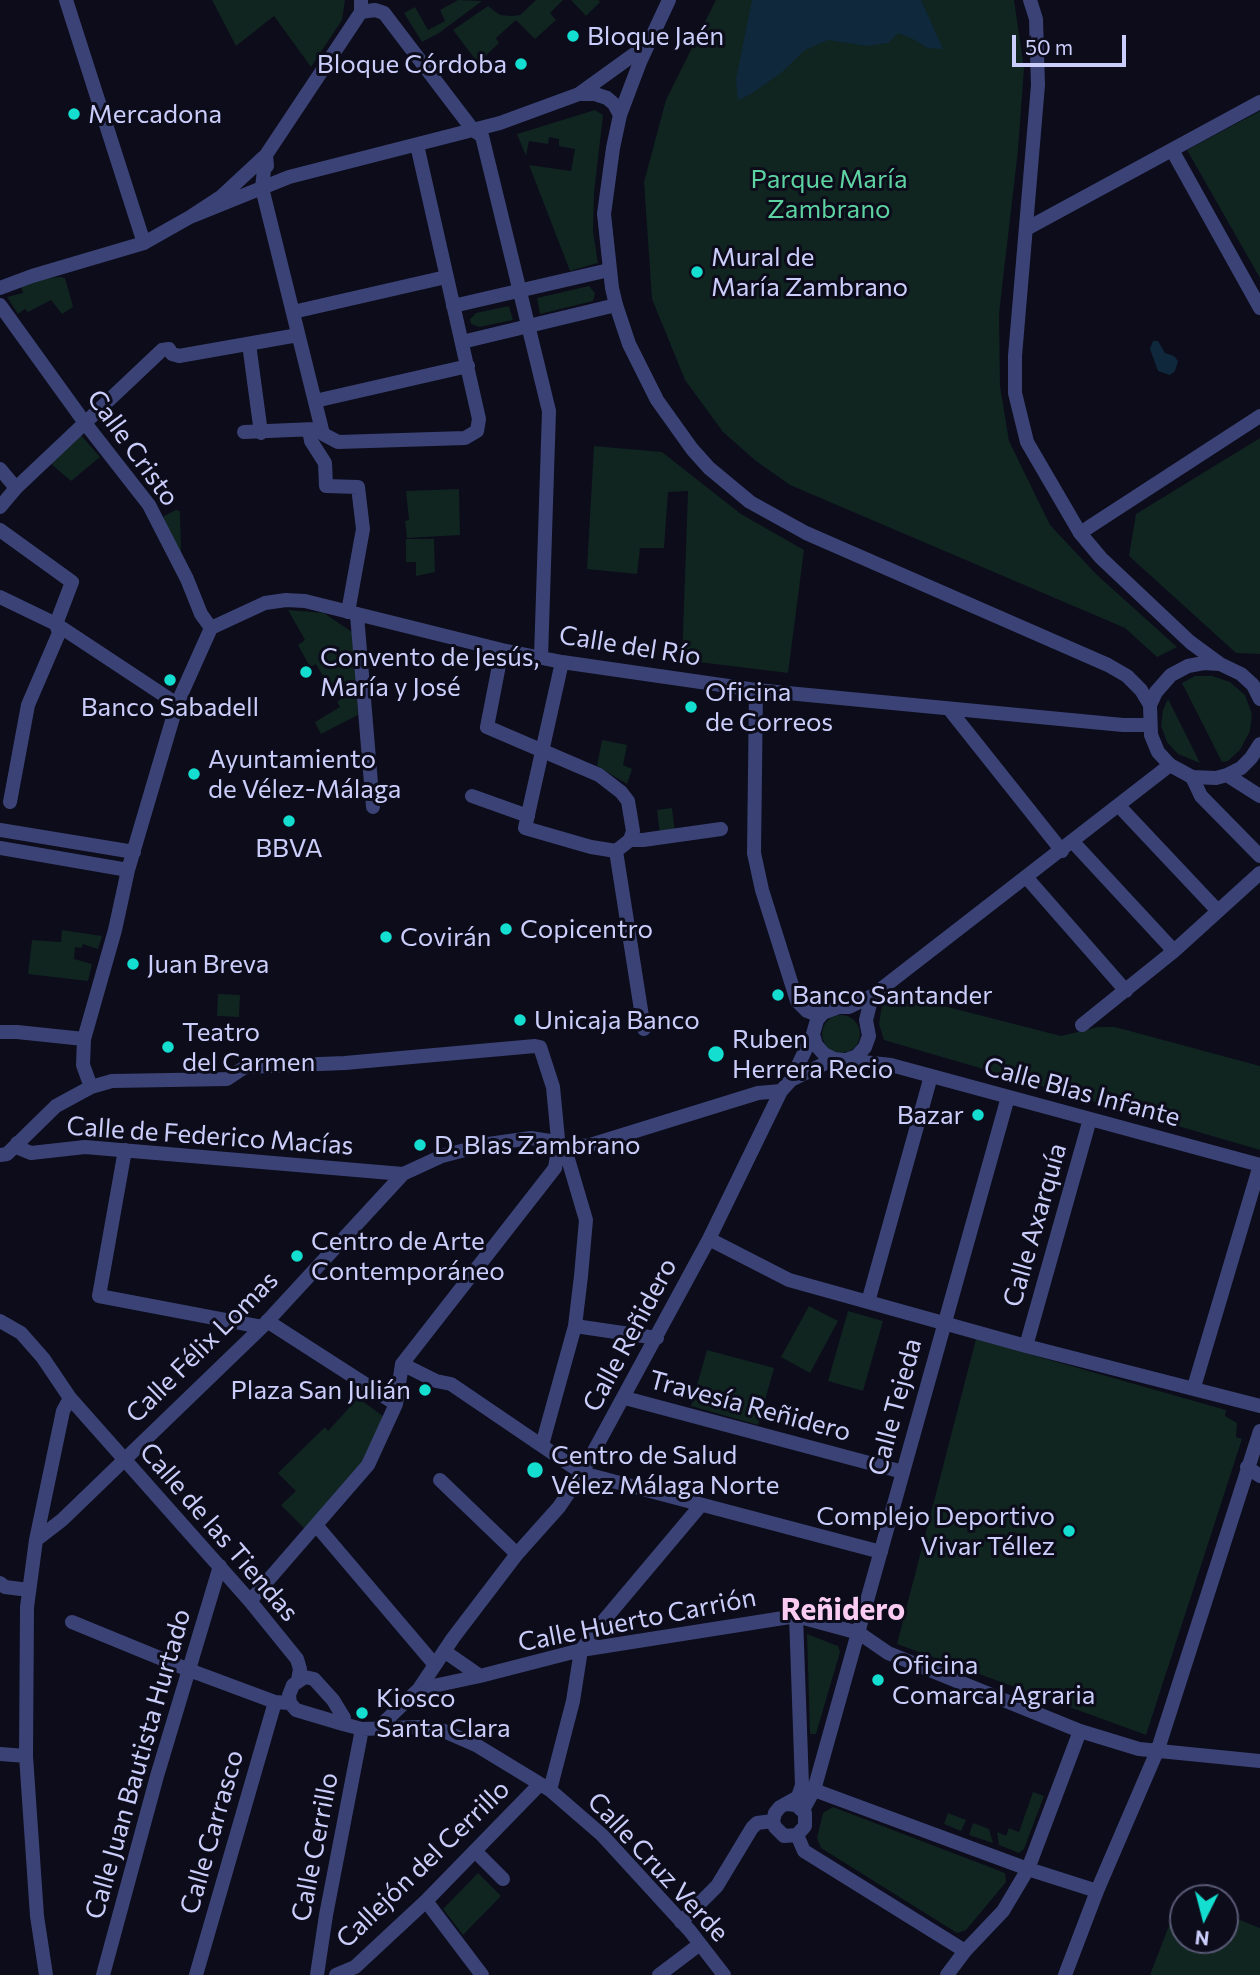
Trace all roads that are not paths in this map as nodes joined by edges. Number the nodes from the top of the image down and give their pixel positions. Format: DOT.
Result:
graph roads {
  1 [pos="66,0"];
  2 [pos="668,0"];
  3 [pos="1030,0"];
  4 [pos="361,6"];
  5 [pos="383,6"];
  6 [pos="647,45"];
  7 [pos="579,94"];
  8 [pos="1260,102"];
  9 [pos="620,115"];
  10 [pos="474,130"];
  11 [pos="417,145"];
  12 [pos="1172,150"];
  13 [pos="265,158"];
  14 [pos="289,177"];
  15 [pos="262,188"];
  16 [pos="190,217"];
  17 [pos="1026,229"];
  18 [pos="144,243"];
  19 [pos="610,270"];
  20 [pos="446,277"];
  21 [pos="0,288"];
  22 [pos="522,291"];
  23 [pos="616,305"];
  24 [pos="0,306"];
  25 [pos="453,306"];
  26 [pos="1260,308"];
  27 [pos="293,312"];
  28 [pos="529,327"];
  29 [pos="298,335"];
  30 [pos="462,342"];
  31 [pos="249,344"];
  32 [pos="468,366"];
  33 [pos="315,401"];
  34 [pos="1260,416"];
  35 [pos="85,424"];
  36 [pos="315,429"];
  37 [pos="243,432"];
  38 [pos="261,433"];
  39 [pos="0,469"];
  40 [pos="16,488"];
  41 [pos="0,507"];
  42 [pos="0,530"];
  43 [pos="1080,533"];
  44 [pos="0,597"];
  45 [pos="353,614"];
  46 [pos="56,624"];
  47 [pos="211,628"];
  48 [pos="502,650"];
  49 [pos="541,657"];
  50 [pos="562,662"];
  51 [pos="1220,664"];
  52 [pos="1254,678"];
  53 [pos="756,691"];
  54 [pos="1260,699"];
  55 [pos="177,704"];
  56 [pos="1150,705"];
  57 [pos="949,709"];
  58 [pos="1150,725"];
  59 [pos="1260,745"];
  60 [pos="544,750"];
  61 [pos="1170,765"];
  62 [pos="1227,775"];
  63 [pos="1192,777"];
  64 [pos="472,796"];
  65 [pos="1260,796"];
  66 [pos="10,802"];
  67 [pos="1119,806"];
  68 [pos="373,807"];
  69 [pos="527,822"];
  70 [pos="721,829"];
  71 [pos="0,830"];
  72 [pos="630,840"];
  73 [pos="1068,847"];
  74 [pos="0,848"];
  75 [pos="616,851"];
  76 [pos="134,852"];
  77 [pos="1260,856"];
  78 [pos="128,870"];
  79 [pos="1260,873"];
  80 [pos="1027,878"];
  81 [pos="1217,910"];
  82 [pos="1174,951"];
  83 [pos="1126,991"];
  84 [pos="872,996"];
  85 [pos="849,1007"];
  86 [pos="823,1013"];
  87 [pos="866,1020"];
  88 [pos="1083,1025"];
  89 [pos="643,1029"];
  90 [pos="0,1032"];
  91 [pos="813,1034"];
  92 [pos="869,1036"];
  93 [pos="84,1039"];
  94 [pos="839,1060"];
  95 [pos="891,1065"];
  96 [pos="931,1076"];
  97 [pos="791,1080"];
  98 [pos="91,1087"];
  99 [pos="781,1091"];
  100 [pos="1008,1097"];
  101 [pos="1090,1119"];
  102 [pos="17,1143"];
  103 [pos="560,1149"];
  104 [pos="125,1150"];
  105 [pos="0,1155"];
  106 [pos="1260,1165"];
  107 [pos="402,1174"];
  108 [pos="709,1240"];
  109 [pos="868,1302"];
  110 [pos="0,1321"];
  111 [pos="944,1323"];
  112 [pos="265,1324"];
  113 [pos="575,1326"];
  114 [pos="657,1338"];
  115 [pos="1026,1346"];
  116 [pos="402,1364"];
  117 [pos="1194,1387"];
  118 [pos="70,1398"];
  119 [pos="625,1398"];
  120 [pos="396,1404"];
  121 [pos="1260,1406"];
  122 [pos="1260,1431"];
  123 [pos="542,1446"];
  124 [pos="123,1460"];
  125 [pos="1247,1468"];
  126 [pos="903,1472"];
  127 [pos="583,1473"];
  128 [pos="1260,1476"];
  129 [pos="440,1480"];
  130 [pos="701,1505"];
  131 [pos="316,1525"];
  132 [pos="36,1540"];
  133 [pos="881,1552"];
  134 [pos="517,1554"];
  135 [pos="220,1566"];
  136 [pos="0,1583"];
  137 [pos="29,1590"];
  138 [pos="250,1601"];
  139 [pos="796,1616"];
  140 [pos="72,1622"];
  141 [pos="859,1633"];
  142 [pos="582,1650"];
  143 [pos="444,1651"];
  144 [pos="435,1665"];
  145 [pos="189,1670"];
  146 [pos="480,1676"];
  147 [pos="298,1679"];
  148 [pos="414,1694"];
  149 [pos="283,1703"];
  150 [pos="344,1724"];
  151 [pos="379,1727"];
  152 [pos="419,1727"];
  153 [pos="362,1729"];
  154 [pos="1080,1731"];
  155 [pos="1158,1749"];
  156 [pos="0,1754"];
  157 [pos="26,1756"];
  158 [pos="1260,1761"];
  159 [pos="545,1787"];
  160 [pos="814,1790"];
  161 [pos="787,1804"];
  162 [pos="803,1810"];
  163 [pos="773,1821"];
  164 [pos="797,1835"];
  165 [pos="475,1851"];
  166 [pos="1028,1869"];
  167 [pos="503,1879"];
  168 [pos="1097,1891"];
  169 [pos="425,1901"];
  170 [pos="681,1922"];
  171 [pos="700,1944"];
  172 [pos="965,1951"];
  173 [pos="46,1975"];
  174 [pos="103,1975"];
  175 [pos="196,1975"];
  176 [pos="317,1975"];
  177 [pos="336,1975"];
  178 [pos="482,1975"];
  179 [pos="659,1975"];
  180 [pos="724,1975"];
  181 [pos="947,1975"];
  182 [pos="1065,1975"];
  1 -- 18 [label="street"];
  2 -- 6 [label="street"];
  3 -- 17 [label="street"];
  4 -- 5 [label="street"];
  4 -- 13 [label="street"];
  5 -- 10 [label="street"];
  6 -- 7 [label="street"];
  6 -- 9 [label="street"];
  7 -- 9 [label="street"];
  7 -- 10 [label="street"];
  8 -- 12 [label="street"];
  9 -- 19 [label="street"];
  10 -- 11 [label="street"];
  10 -- 22 [label="street"];
  11 -- 14 [label="street"];
  11 -- 20 [label="street"];
  12 -- 17 [label="street"];
  12 -- 26 [label="street"];
  13 -- 14 [label="street"];
  13 -- 15 [label="street"];
  13 -- 16 [label="street"];
  14 -- 15 [label="street"];
  15 -- 16 [label="street"];
  15 -- 27 [label="street"];
  16 -- 18 [label="street"];
  17 -- 43 [label="street"];
  18 -- 21 [label="street"];
  19 -- 22 [label="street"];
  19 -- 23 [label="street"];
  20 -- 25 [label="street"];
  20 -- 27 [label="street"];
  22 -- 25 [label="street"];
  22 -- 28 [label="street"];
  23 -- 28 [label="street"];
  23 -- 56 [label="street"];
  24 -- 35 [label="street, Calle Cristo"];
  25 -- 30 [label="street"];
  27 -- 29 [label="street"];
  28 -- 30 [label="street"];
  28 -- 49 [label="street"];
  29 -- 31 [label="street"];
  29 -- 33 [label="street"];
  30 -- 32 [label="street"];
  31 -- 35 [label="street"];
  31 -- 38 [label="street"];
  32 -- 33 [label="street"];
  32 -- 36 [label="street"];
  33 -- 36 [label="street"];
  34 -- 43 [label="street"];
  35 -- 40 [label="street"];
  35 -- 47 [label="street, Calle Cristo"];
  36 -- 38 [label="street"];
  36 -- 45 [label="street"];
  37 -- 38 [label="street"];
  39 -- 40 [label="street"];
  40 -- 41 [label="street"];
  42 -- 46 [label="street"];
  43 -- 51 [label="street"];
  44 -- 46 [label="street"];
  45 -- 47 [label="street, Calle del Río"];
  45 -- 48 [label="street, Calle del Río"];
  45 -- 68 [label="street"];
  46 -- 55 [label="street"];
  46 -- 66 [label="street"];
  47 -- 55 [label="street"];
  48 -- 49 [label="street, Calle del Río"];
  48 -- 60 [label="street"];
  49 -- 50 [label="street, Calle del Río"];
  50 -- 53 [label="street, Calle del Río"];
  50 -- 60 [label="street"];
  51 -- 52 [label="street"];
  51 -- 56 [label="street"];
  52 -- 54 [label="street"];
  53 -- 57 [label="street, Calle del Río"];
  53 -- 86 [label="street"];
  55 -- 76 [label="street"];
  56 -- 58 [label="street"];
  57 -- 58 [label="street, Calle del Río"];
  57 -- 73 [label="street"];
  58 -- 61 [label="street"];
  59 -- 62 [label="street"];
  60 -- 69 [label="street"];
  60 -- 72 [label="street"];
  61 -- 63 [label="street"];
  61 -- 67 [label="street"];
  62 -- 63 [label="street"];
  62 -- 65 [label="street"];
  63 -- 77 [label="street"];
  64 -- 69 [label="street"];
  67 -- 73 [label="street"];
  67 -- 81 [label="street"];
  69 -- 75 [label="street"];
  70 -- 72 [label="street"];
  71 -- 76 [label="street"];
  72 -- 75 [label="street"];
  73 -- 80 [label="street"];
  73 -- 82 [label="street"];
  74 -- 78 [label="street"];
  75 -- 89 [label="street"];
  76 -- 78 [label="street"];
  78 -- 93 [label="street"];
  79 -- 81 [label="street"];
  80 -- 83 [label="street"];
  80 -- 84 [label="street"];
  81 -- 82 [label="street"];
  82 -- 83 [label="street"];
  83 -- 88 [label="street"];
  84 -- 85 [label="street"];
  84 -- 87 [label="street"];
  85 -- 86 [label="street"];
  85 -- 87 [label="street"];
  86 -- 91 [label="street"];
  87 -- 92 [label="street"];
  90 -- 93 [label="street"];
  91 -- 94 [label="street"];
  91 -- 97 [label="street, Calle Reñidero"];
  92 -- 94 [label="street"];
  92 -- 95 [label="street"];
  93 -- 98 [label="street"];
  94 -- 95 [label="street, Calle Blas Infante"];
  94 -- 97 [label="street, Calle Reñidero"];
  95 -- 96 [label="street, Calle Blas Infante"];
  96 -- 100 [label="street, Calle Blas Infante"];
  96 -- 109 [label="street"];
  97 -- 99 [label="street, Calle Reñidero"];
  98 -- 102 [label="street"];
  98 -- 103 [label="street"];
  99 -- 103 [label="street, Calle Félix Lomas"];
  99 -- 108 [label="street, Calle Reñidero"];
  100 -- 101 [label="street, Calle Blas Infante"];
  100 -- 111 [label="street, Calle Tejeda"];
  101 -- 106 [label="street, Calle Blas Infante"];
  101 -- 115 [label="street, Calle Axarquía"];
  102 -- 104 [label="street, Calle de Federico Macías"];
  102 -- 105 [label="street"];
  103 -- 107 [label="street, Calle Félix Lomas"];
  103 -- 113 [label="street"];
  103 -- 116 [label="street"];
  104 -- 107 [label="street, Calle de Federico Macías"];
  104 -- 112 [label="street"];
  106 -- 117 [label="street"];
  107 -- 112 [label="street, Calle Félix Lomas"];
  108 -- 109 [label="street"];
  108 -- 114 [label="street, Calle Reñidero"];
  109 -- 111 [label="street"];
  110 -- 118 [label="street, Calle de las Tiendas"];
  111 -- 115 [label="street"];
  111 -- 126 [label="street, Calle Tejeda"];
  112 -- 120 [label="street"];
  112 -- 124 [label="street, Calle Félix Lomas"];
  113 -- 114 [label="street"];
  113 -- 123 [label="street"];
  114 -- 119 [label="street, Calle Reñidero"];
  115 -- 117 [label="street"];
  116 -- 120 [label="street"];
  116 -- 123 [label="street"];
  117 -- 121 [label="street"];
  118 -- 124 [label="street, Calle de las Tiendas"];
  118 -- 132 [label="street"];
  119 -- 126 [label="street, Travesía Reñidero"];
  119 -- 127 [label="street, Calle Reñidero"];
  120 -- 131 [label="street"];
  122 -- 125 [label="street"];
  123 -- 127 [label="street"];
  124 -- 132 [label="street, Calle Félix Lomas"];
  124 -- 135 [label="street, Calle de las Tiendas"];
  125 -- 128 [label="street"];
  125 -- 155 [label="street"];
  126 -- 133 [label="street, Calle Tejeda"];
  127 -- 130 [label="street"];
  127 -- 134 [label="street, Calle Reñidero"];
  129 -- 134 [label="street"];
  130 -- 133 [label="street"];
  130 -- 142 [label="street"];
  131 -- 138 [label="street"];
  131 -- 144 [label="street"];
  132 -- 137 [label="street"];
  133 -- 141 [label="street, Calle Tejeda"];
  134 -- 143 [label="street, Calle Reñidero"];
  135 -- 138 [label="street, Calle de las Tiendas"];
  135 -- 145 [label="street, Calle Juan Bautista Hurtado"];
  136 -- 137 [label="street"];
  137 -- 157 [label="street"];
  138 -- 147 [label="street, Calle de las Tiendas"];
  139 -- 141 [label="street, Calle Huerto Carrión"];
  139 -- 142 [label="street, Calle Huerto Carrión"];
  139 -- 161 [label="street"];
  140 -- 145 [label="street"];
  141 -- 154 [label="street, Calle Huerto Carrión"];
  141 -- 160 [label="street, Calle Tejeda"];
  142 -- 146 [label="street, Calle Huerto Carrión"];
  142 -- 159 [label="street"];
  143 -- 144 [label="street, Calle Reñidero"];
  143 -- 146 [label="street"];
  144 -- 148 [label="street, Calle Reñidero"];
  145 -- 149 [label="street"];
  145 -- 174 [label="street, Calle Juan Bautista Hurtado"];
  146 -- 148 [label="street, Calle Huerto Carrión"];
  147 -- 149 [label="street, Calle Carrasco"];
  147 -- 150 [label="street"];
  148 -- 151 [label="street, Calle Reñidero"];
  148 -- 152 [label="street"];
  149 -- 150 [label="street"];
  149 -- 175 [label="street, Calle Carrasco"];
  150 -- 153 [label="street"];
  151 -- 152 [label="street, Calle Cruz Verde"];
  151 -- 153 [label="street, Calle Cruz Verde"];
  152 -- 159 [label="street, Calle Cruz Verde"];
  153 -- 176 [label="street, Calle Cerrillo"];
  154 -- 155 [label="street, Calle Huerto Carrión"];
  154 -- 166 [label="street"];
  155 -- 158 [label="street, Calle Huerto Carrión"];
  155 -- 168 [label="street"];
  156 -- 157 [label="street"];
  157 -- 173 [label="street"];
  159 -- 165 [label="street, Callejón del Cerrillo"];
  159 -- 170 [label="street, Calle Cruz Verde"];
  160 -- 162 [label="street, Calle Tejeda"];
  160 -- 166 [label="street"];
  161 -- 162 [label="street"];
  161 -- 163 [label="street"];
  162 -- 164 [label="street"];
  163 -- 164 [label="street"];
  163 -- 170 [label="street"];
  164 -- 172 [label="street"];
  165 -- 167 [label="street"];
  165 -- 169 [label="street, Callejón del Cerrillo"];
  166 -- 168 [label="street"];
  166 -- 172 [label="street"];
  168 -- 182 [label="street"];
  169 -- 177 [label="street, Callejón del Cerrillo"];
  169 -- 178 [label="street"];
  170 -- 171 [label="street, Calle Cruz Verde"];
  171 -- 179 [label="street"];
  171 -- 180 [label="street, Calle Cruz Verde"];
  172 -- 181 [label="street"];
}
